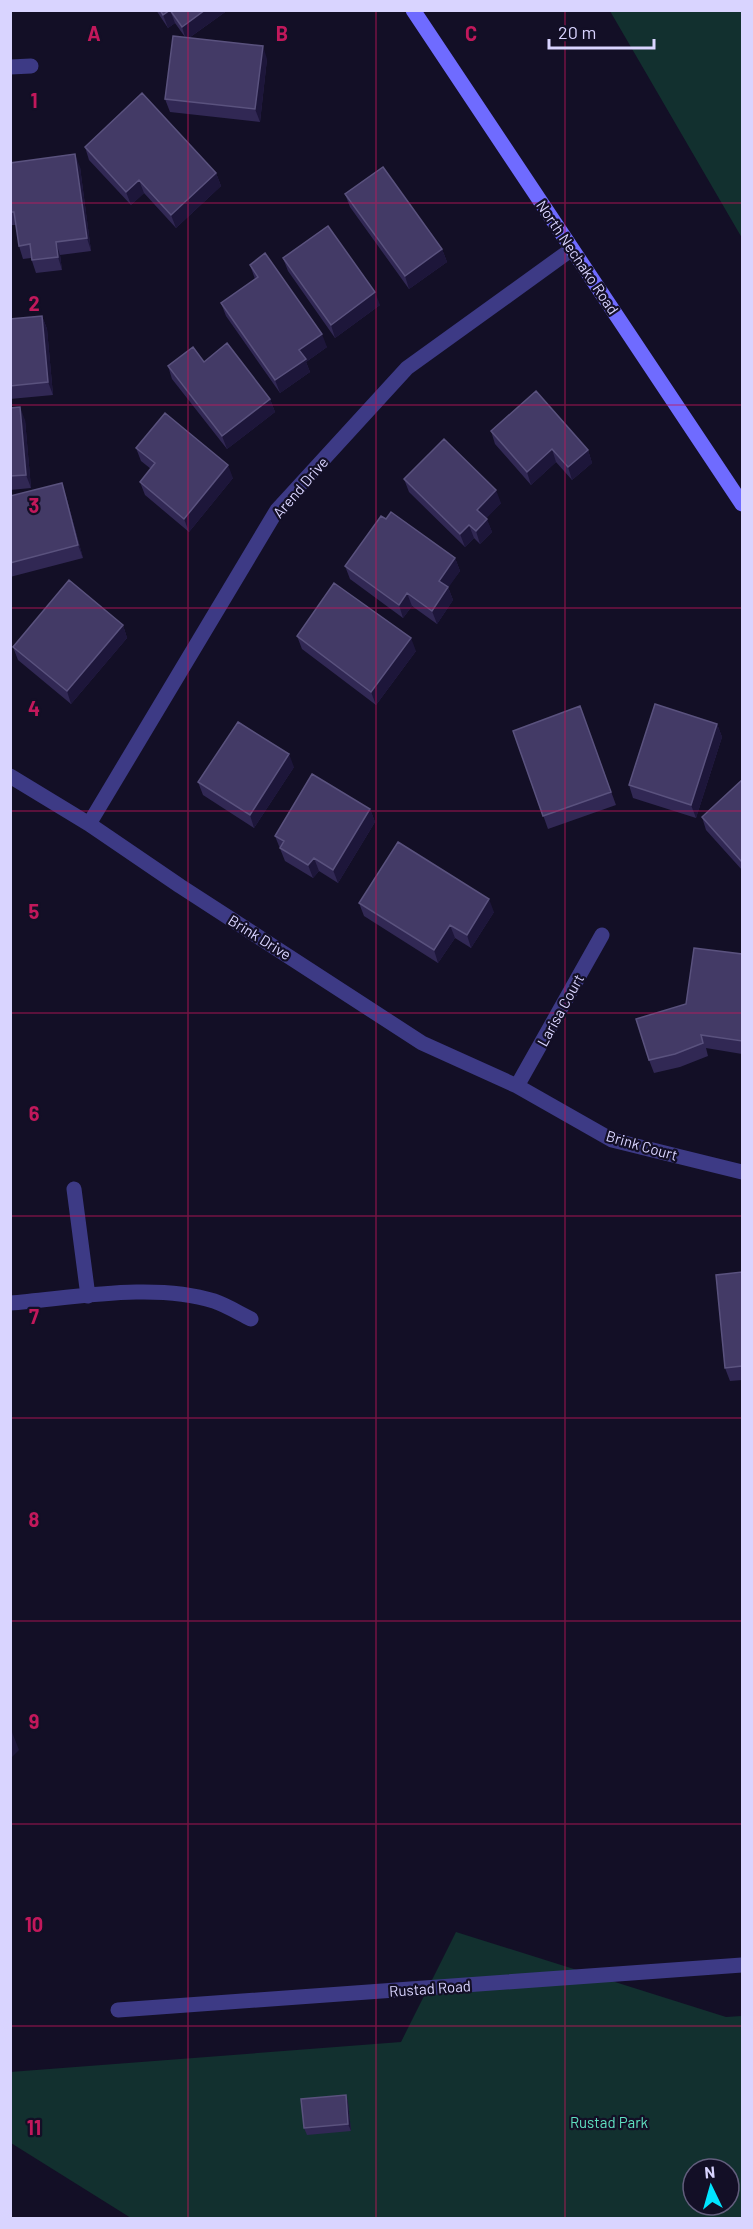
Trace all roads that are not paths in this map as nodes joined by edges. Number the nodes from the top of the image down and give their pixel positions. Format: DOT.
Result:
graph roads {
  1 [pos="413,10"];
  2 [pos="31,66"];
  3 [pos="10,67"];
  4 [pos="572,249"];
  5 [pos="742,504"];
  6 [pos="10,776"];
  7 [pos="89,824"];
  8 [pos="602,935"];
  9 [pos="517,1086"];
  10 [pos="742,1172"];
  11 [pos="74,1189"];
  12 [pos="88,1296"];
  13 [pos="10,1303"];
  14 [pos="251,1319"];
  15 [pos="742,1965"];
  16 [pos="118,2010"];
  1 -- 4 [label="main road, North Nechako Road"];
  2 -- 3 [label="street"];
  4 -- 5 [label="main road, North Nechako Road"];
  4 -- 7 [label="street, Arend Drive"];
  6 -- 7 [label="street, Brink Drive"];
  7 -- 9 [label="street, Brink Drive"];
  8 -- 9 [label="street, Larisa Court"];
  9 -- 10 [label="street, Brink Court"];
  11 -- 12 [label="street"];
  12 -- 13 [label="street"];
  12 -- 14 [label="street"];
  15 -- 16 [label="street, Rustad Road"];
}
